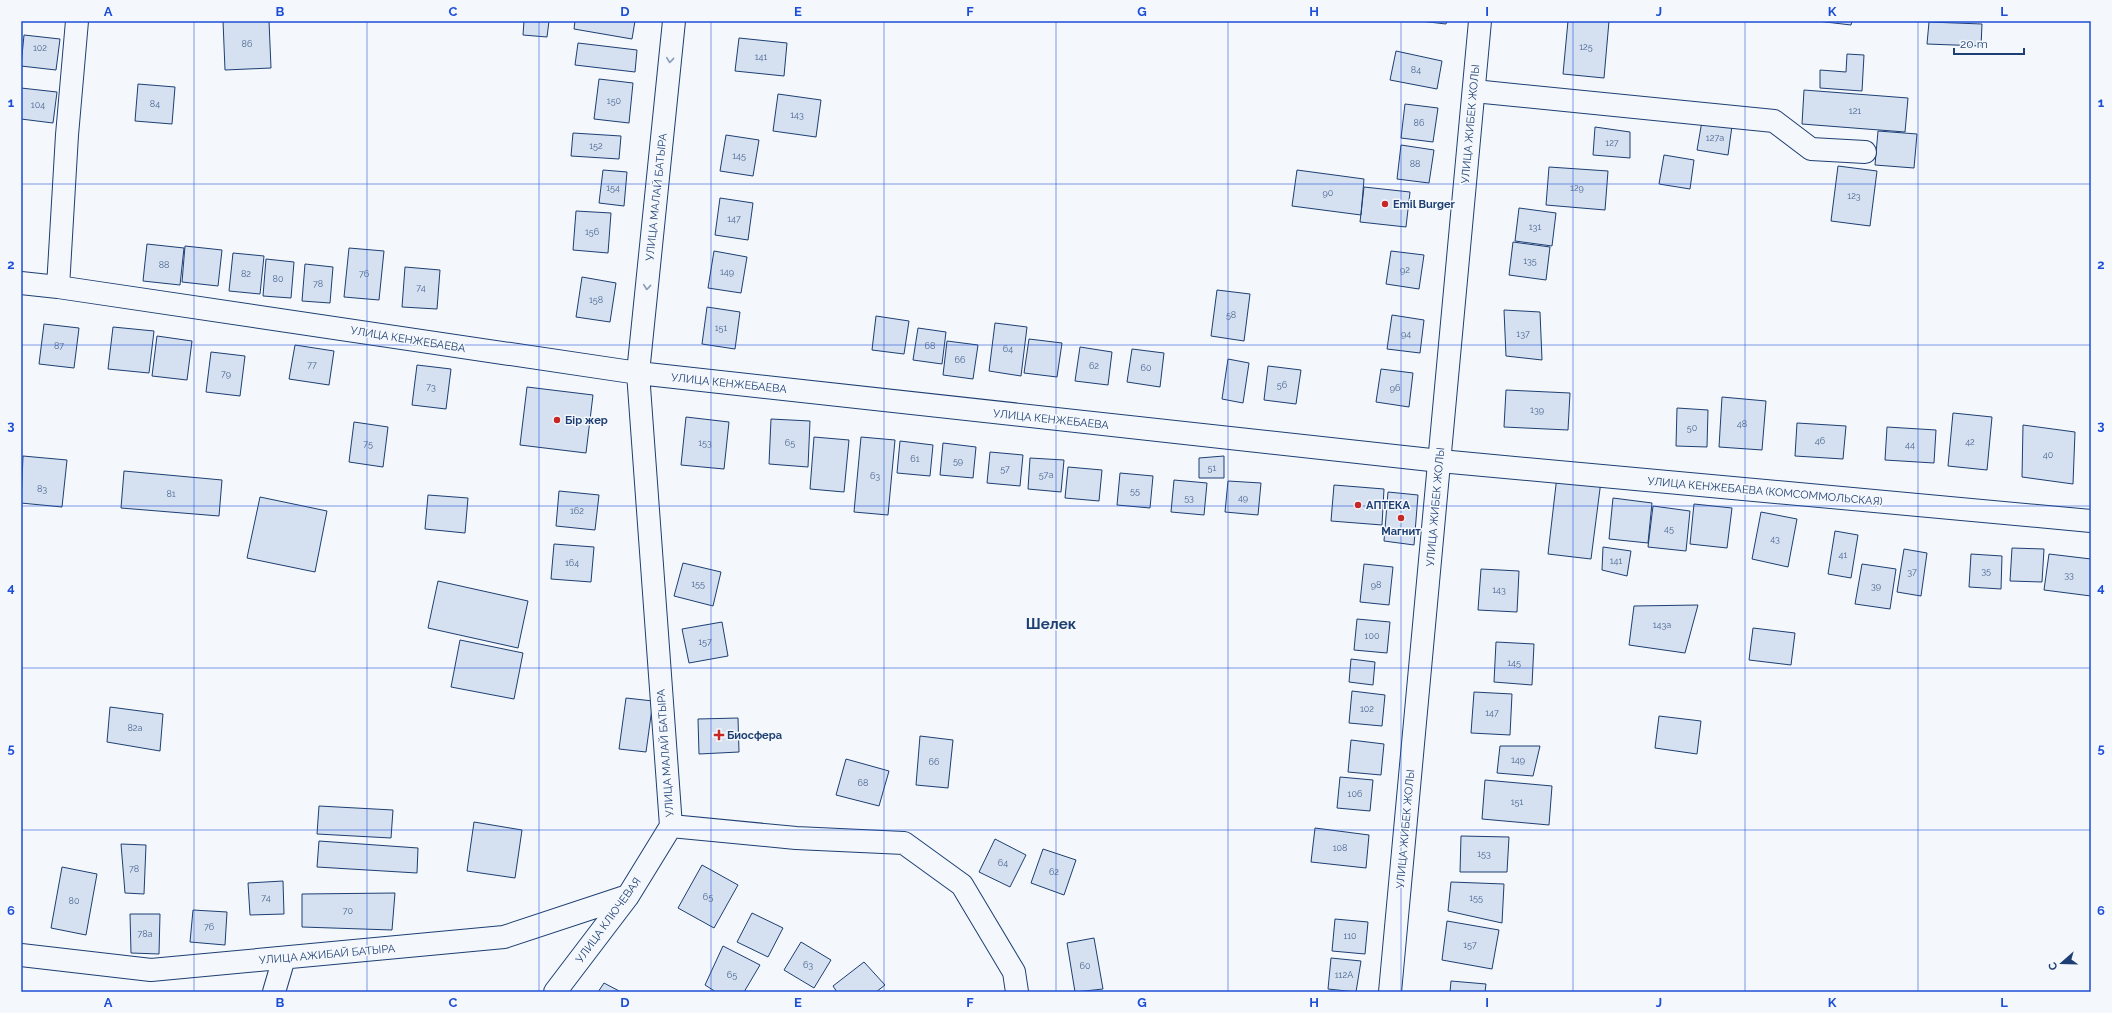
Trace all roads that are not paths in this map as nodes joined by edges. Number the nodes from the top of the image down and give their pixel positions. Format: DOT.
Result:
graph roads {
  1 [pos="77,21"];
  2 [pos="674,21"];
  3 [pos="1480,21"];
  4 [pos="1474,91"];
  5 [pos="1864,152"];
  6 [pos="21,283"];
  7 [pos="58,287"];
  8 [pos="638,374"];
  9 [pos="1440,461"];
  10 [pos="2091,521"];
  11 [pos="671,826"];
  12 [pos="628,896"];
  13 [pos="21,955"];
  14 [pos="284,958"];
  15 [pos="274,992"];
  16 [pos="555,992"];
  17 [pos="1017,992"];
  18 [pos="1390,992"];
  1 -- 7 [label="street"];
  2 -- 8 [label="street, УЛИЦА МАЛАЙ БАТЫРА, one-way"];
  3 -- 4 [label="street, УЛИЦА ЖИБЕК ЖОЛЫ"];
  4 -- 5 [label="street"];
  4 -- 9 [label="street, УЛИЦА ЖИБЕК ЖОЛЫ"];
  6 -- 7 [label="street, УЛИЦА КЕНЖЕБАЕВА"];
  7 -- 8 [label="street, УЛИЦА КЕНЖЕБАЕВА"];
  8 -- 9 [label="street, УЛИЦА КЕНЖЕБАЕВА"];
  8 -- 11 [label="street, УЛИЦА МАЛАЙ БАТЫРА"];
  9 -- 10 [label="street, УЛИЦА КЕНЖЕБАЕВА (КОМСОММОЛЬСКАЯ)"];
  9 -- 18 [label="street, УЛИЦА ЖИБЕК ЖОЛЫ"];
  11 -- 12 [label="street, УЛИЦА КЛЮЧЕВАЯ"];
  11 -- 17 [label="street, УЛИЦА МАЛАЙ БАТЫРА"];
  12 -- 14 [label="street, УЛИЦА АЖИБАЙ БАТЫРА"];
  12 -- 16 [label="street, УЛИЦА КЛЮЧЕВАЯ"];
  13 -- 14 [label="street, УЛИЦА АЖИБАЙ БАТЫРА"];
  14 -- 15 [label="street"];
}
